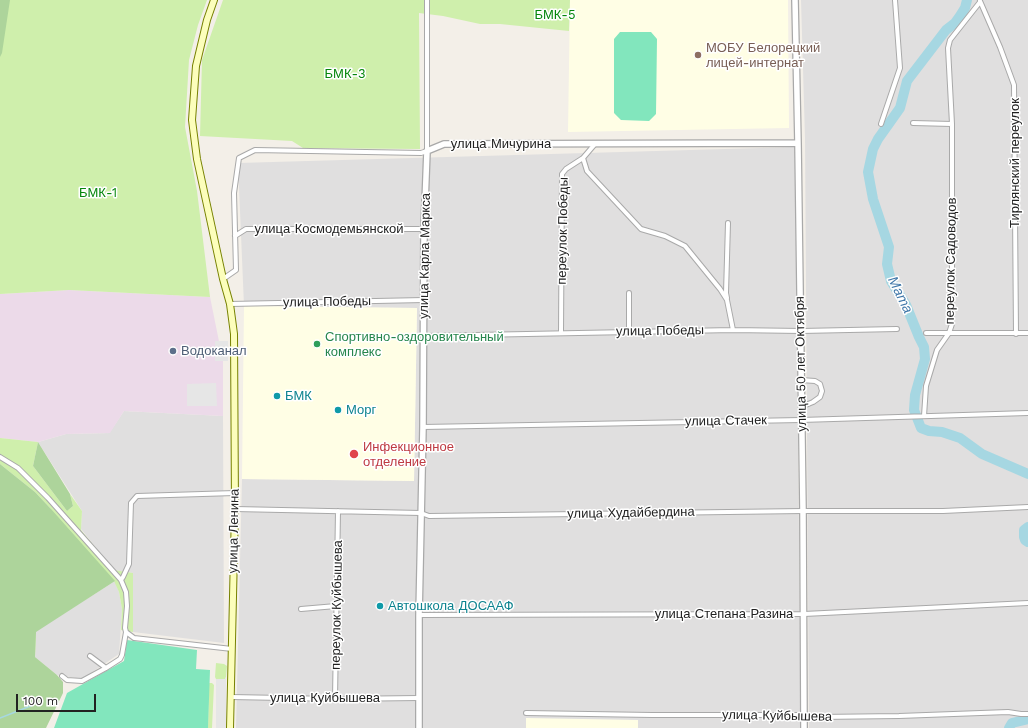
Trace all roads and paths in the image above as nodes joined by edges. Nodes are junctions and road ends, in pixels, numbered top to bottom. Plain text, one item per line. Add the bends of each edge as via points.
1 (214, 0) edge
2 (427, 0) edge
3 (795, 0) edge
4 (895, 0) edge
5 (980, 1) edge
6 (913, 123) dead end
7 (881, 124) dead end
8 (952, 124) junction
9 (798, 142) junction
10 (595, 144) junction
11 (427, 151) junction
12 (583, 158) junction
13 (728, 223) dead end
14 (424, 229) junction
15 (235, 236) junction
16 (223, 278) junction
17 (630, 293) dead end
18 (424, 300) junction
19 (727, 300) junction
20 (230, 304) junction
21 (897, 329) dead end
22 (733, 330) junction
23 (801, 331) junction
24 (629, 332) junction
25 (561, 333) junction
26 (926, 333) dead end
27 (949, 333) junction
28 (1028, 333) edge
29 (1016, 334) junction
30 (424, 336) junction
31 (801, 380) junction
32 (801, 407) junction
33 (1028, 413) edge
34 (924, 416) junction
35 (801, 420) junction
36 (423, 427) junction
37 (0, 458) edge
38 (235, 494) junction
39 (1028, 507) edge
40 (235, 508) junction
41 (338, 511) junction
42 (803, 511) junction
43 (421, 513) junction
44 (120, 580) junction
45 (1028, 603) edge
46 (336, 606) junction
47 (301, 610) dead end
48 (419, 614) junction
49 (804, 614) junction
50 (126, 632) junction
51 (232, 649) junction
52 (90, 656) dead end
53 (106, 668) junction
54 (62, 676) dead end
55 (231, 697) junction
56 (419, 698) junction
57 (335, 699) junction
58 (526, 713) dead end
59 (1028, 714) edge
60 (804, 715) junction
61 (230, 728) edge
62 (419, 728) edge
63 (804, 728) edge

1 - 16 main road, улица Ленина via 196,66 192,120 197,159
2 - 11 street, улица Карла Маркса
3 - 9 street, улица 50 лет Октября
4 - 7 street via 900,68
5 - 8 street, переулок Садоводов via 950,40 948,48
5 - 29 street, Тирлянский переулок via 1014,85
6 - 8 street
8 - 27 street, переулок Садоводов via 952,324
9 - 10 street, улица Мичурина
9 - 23 street, улица 50 лет Октября
10 - 11 street, улица Мичурина via 444,144
10 - 12 street, переулок Победы
11 - 14 street, улица Карла Маркса
11 - 15 street, улица Мичурина via 421,153 255,150 239,158 234,193
12 - 19 street via 587,171 641,230 665,236 685,246
12 - 25 street, переулок Победы via 566,168 562,174
13 - 19 street
14 - 15 street, улица Космодемьянской via 246,229
14 - 18 street, улица Карла Маркса
15 - 16 street, улица Мичурина via 236,270
16 - 20 main road, улица Ленина
17 - 24 street
18 - 20 street, улица Победы
18 - 30 street, улица Карла Маркса
19 - 22 street
20 - 38 main road, улица Ленина via 234,334
21 - 23 street, улица Победы
22 - 23 street, улица Победы
22 - 24 street, улица Победы
23 - 31 street, улица 50 лет Октября
24 - 25 street, улица Победы
25 - 30 street, улица Победы
26 - 27 street
27 - 29 street
27 - 34 street, переулок Садоводов via 937,350 926,386
28 - 29 street
30 - 36 street, улица Карла Маркса
31 - 32 street, улица 50 лет Октября
31 - 32 street via 815,381 820,384 822,391 814,402
32 - 35 street, улица 50 лет Октября
33 - 34 street, улица Стачек
34 - 35 street, улица Стачек
35 - 36 street, улица Стачек
35 - 42 street, улица 50 лет Октября
36 - 43 street, улица Карла Маркса
37 - 44 street via 18,468 48,498
38 - 40 main road, улица Ленина
38 - 44 street via 137,496 131,502 129,564 124,577
39 - 42 street, улица Худайбердина via 943,511
40 - 41 street, улица Худайбердина
40 - 51 main road, улица Ленина
41 - 43 street, улица Худайбердина
41 - 46 street, переулок Куйбышева
42 - 43 street, улица Худайбердина via 430,516
42 - 49 street, улица 50 лет Октября
43 - 48 street, улица Карла Маркса
44 - 50 street via 126,592
45 - 49 street, улица Степана Разина
46 - 47 street
46 - 57 street, переулок Куйбышева
48 - 49 street, улица Степана Разина
48 - 56 street, улица Карла Маркса
49 - 60 street, улица 50 лет Октября
50 - 51 street via 134,638
50 - 53 street via 122,655
51 - 55 main road, улица Ленина
52 - 53 street
53 - 54 street via 82,681 67,680
55 - 57 street, улица Куйбышева
55 - 61 main road, улица Ленина
56 - 57 street, улица Куйбышева
56 - 62 street, улица Карла Маркса
58 - 60 street, улица Куйбышева
59 - 60 street, улица Куйбышева via 1008,712 826,717
60 - 63 street, улица 50 лет Октября

